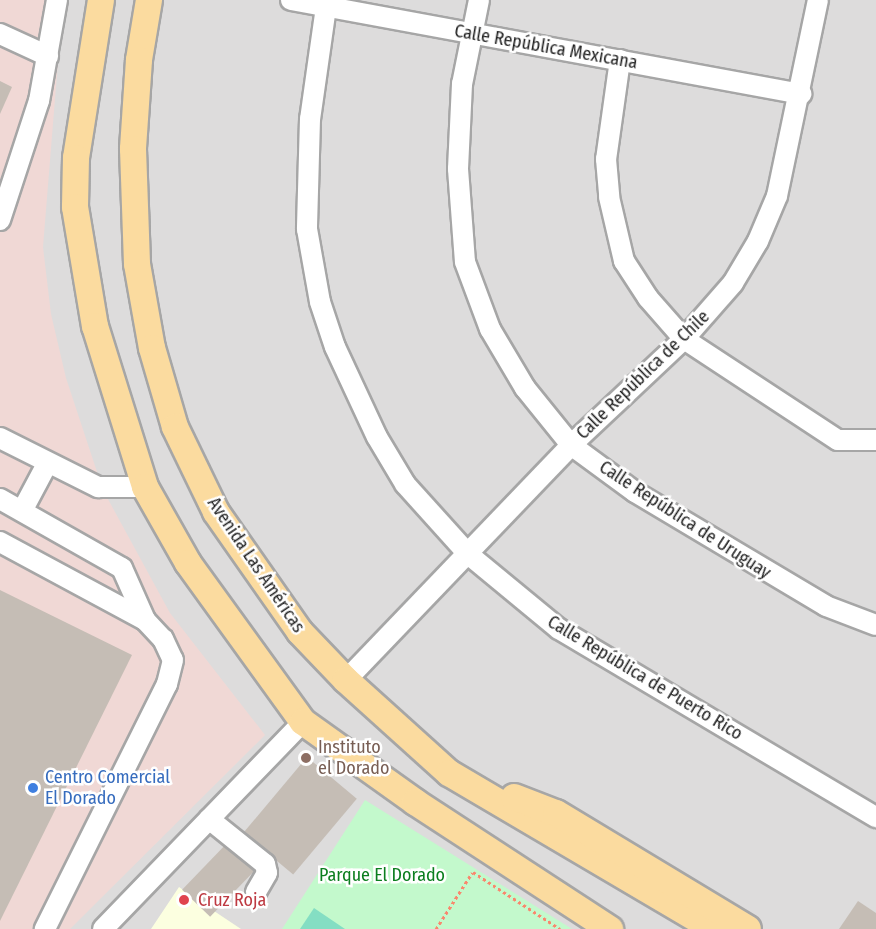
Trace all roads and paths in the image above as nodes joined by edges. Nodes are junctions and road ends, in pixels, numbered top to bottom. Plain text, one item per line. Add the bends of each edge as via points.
1 (57, 0) edge
2 (101, 0) edge
3 (149, 0) edge
4 (291, 0) edge
5 (478, 0) edge
6 (818, 0) edge
7 (326, 7) junction
8 (472, 33) junction
9 (0, 34) edge
10 (48, 56) junction
11 (620, 60) junction
12 (801, 94) junction
13 (0, 220) edge
14 (684, 339) junction
15 (0, 438) edge
16 (876, 440) edge
17 (571, 445) junction
18 (47, 464) junction
19 (145, 487) junction
20 (0, 499) edge
21 (22, 511) junction
22 (0, 542) edge
23 (468, 554) junction
24 (145, 620) junction
25 (876, 625) edge
26 (346, 680) junction
27 (303, 722) junction
28 (449, 773) junction
29 (876, 817) edge
30 (209, 819) junction
31 (487, 849) junction
32 (473, 872) junction
33 (256, 892) dead end
34 (45, 929) edge
35 (103, 929) edge
36 (436, 929) edge
37 (560, 929) edge
38 (610, 929) edge
39 (714, 929) edge
40 (748, 929) edge

1 - 10 street
2 - 19 main road via 76,158 75,207 95,326
3 - 26 main road, Avenida Las Américas via 139,60 133,149 137,264 152,348 175,427 216,512 300,632
4 - 7 street, Calle República Mexicana
5 - 8 street, Calle República de Uruguay
6 - 12 street, Calle República de Chile
7 - 8 street, Calle República Mexicana
7 - 23 street, Calle República de Puerto Rico via 310,119 308,218 320,302 335,347 377,437 405,484
8 - 11 street, Calle República Mexicana
8 - 17 street, Calle República de Uruguay via 462,84 458,169 465,262 496,339 525,388
9 - 10 street
10 - 13 street via 39,100
11 - 12 street, Calle República Mexicana
11 - 14 street via 606,159 613,226 624,261 648,298
12 - 14 street, Calle República de Chile via 777,196 759,241 733,283
14 - 16 street via 838,440
14 - 17 street, Calle República de Chile
15 - 18 street
17 - 23 street, Calle República de Chile
17 - 25 street, Calle República de Uruguay via 635,492 769,574 826,606
18 - 19 street via 98,487
18 - 21 street
19 - 27 main road via 188,563
20 - 21 street
21 - 24 street via 122,568
22 - 24 street
23 - 26 street, Calle República de Chile
23 - 29 street, Calle República de Puerto Rico via 559,629
24 - 34 street via 163,639 172,660 167,684
26 - 28 main road, Avenida Las Américas
27 - 30 street
27 - 31 main road
28 - 39 main road, Avenida Las Américas
28 - 40 main road via 556,813
30 - 33 street via 265,864 267,873
30 - 35 street
31 - 32 path
31 - 38 main road
32 - 36 path
32 - 37 path

